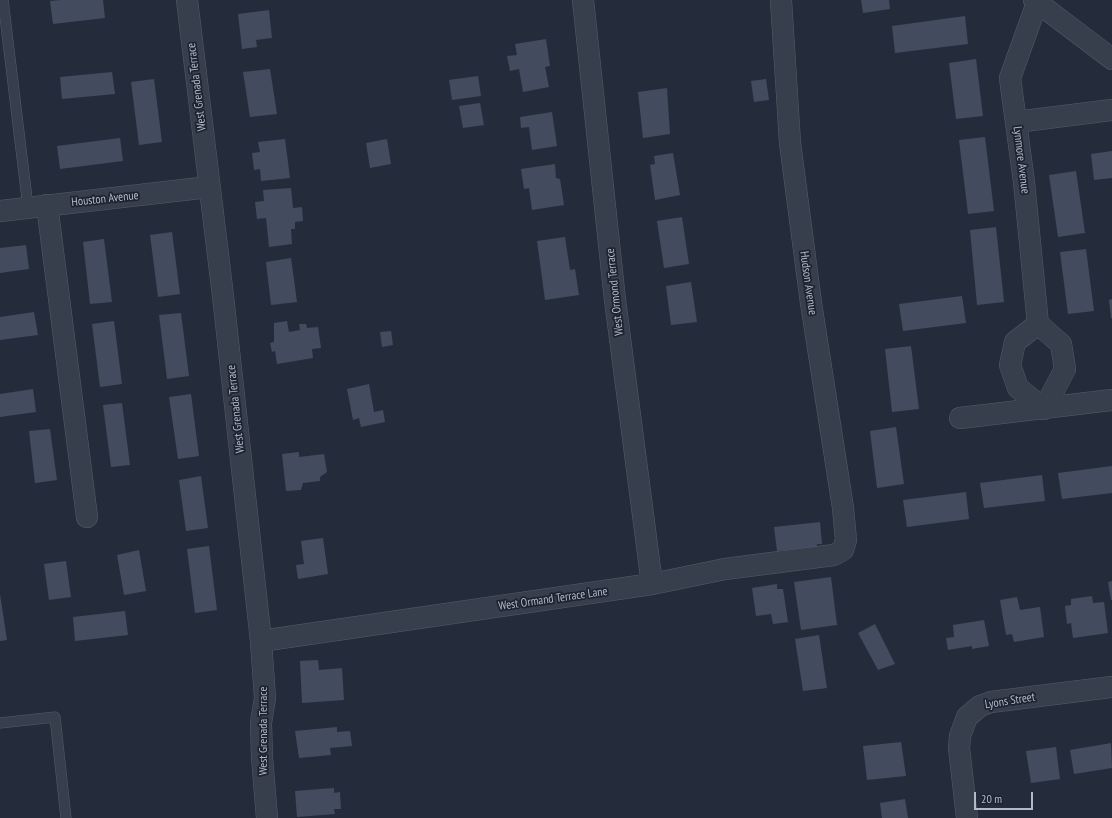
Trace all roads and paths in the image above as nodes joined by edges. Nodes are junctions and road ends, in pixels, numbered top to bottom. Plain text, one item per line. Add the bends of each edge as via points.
1 (3, 0) edge
2 (187, 0) edge
3 (583, 0) edge
4 (1036, 0) edge
5 (782, 6) edge
6 (1112, 59) edge
7 (1112, 110) edge
8 (1016, 122) junction
9 (209, 187) junction
10 (38, 206) junction
11 (0, 211) edge
12 (1038, 324) junction
13 (1112, 400) edge
14 (1044, 409) junction
15 (960, 418) dead end
16 (87, 517) dead end
17 (843, 550) joint
18 (652, 584) junction
19 (261, 640) junction
20 (1112, 687) edge
21 (0, 723) edge
22 (66, 818) edge
23 (267, 818) edge
24 (966, 818) edge

1 - 10 lane
2 - 9 street, West Grenada Terrace
3 - 18 street, West Ormond Terrace via 615,300
4 - 6 street
4 - 8 street, Lynmore Avenue via 1010,78
5 - 17 street, Hudson Avenue via 790,143 811,303 843,508 846,540
7 - 8 street
8 - 12 street, Lynmore Avenue
9 - 10 street, Houston Avenue
9 - 19 street, West Grenada Terrace
10 - 11 street, Houston Avenue
10 - 16 street
12 - 14 street via 1061,344 1065,369
12 - 14 street via 1015,342 1010,365 1018,388
13 - 14 street
14 - 15 street
17 - 18 street, West Ormand Terrace Lane via 834,555 725,570
18 - 19 street, West Ormand Terrace Lane
19 - 23 street, West Grenada Terrace via 265,698 261,723 262,757
20 - 24 street, Lyons Street via 991,702 980,706 967,717 960,736 959,748
21 - 22 lane via 55,717

